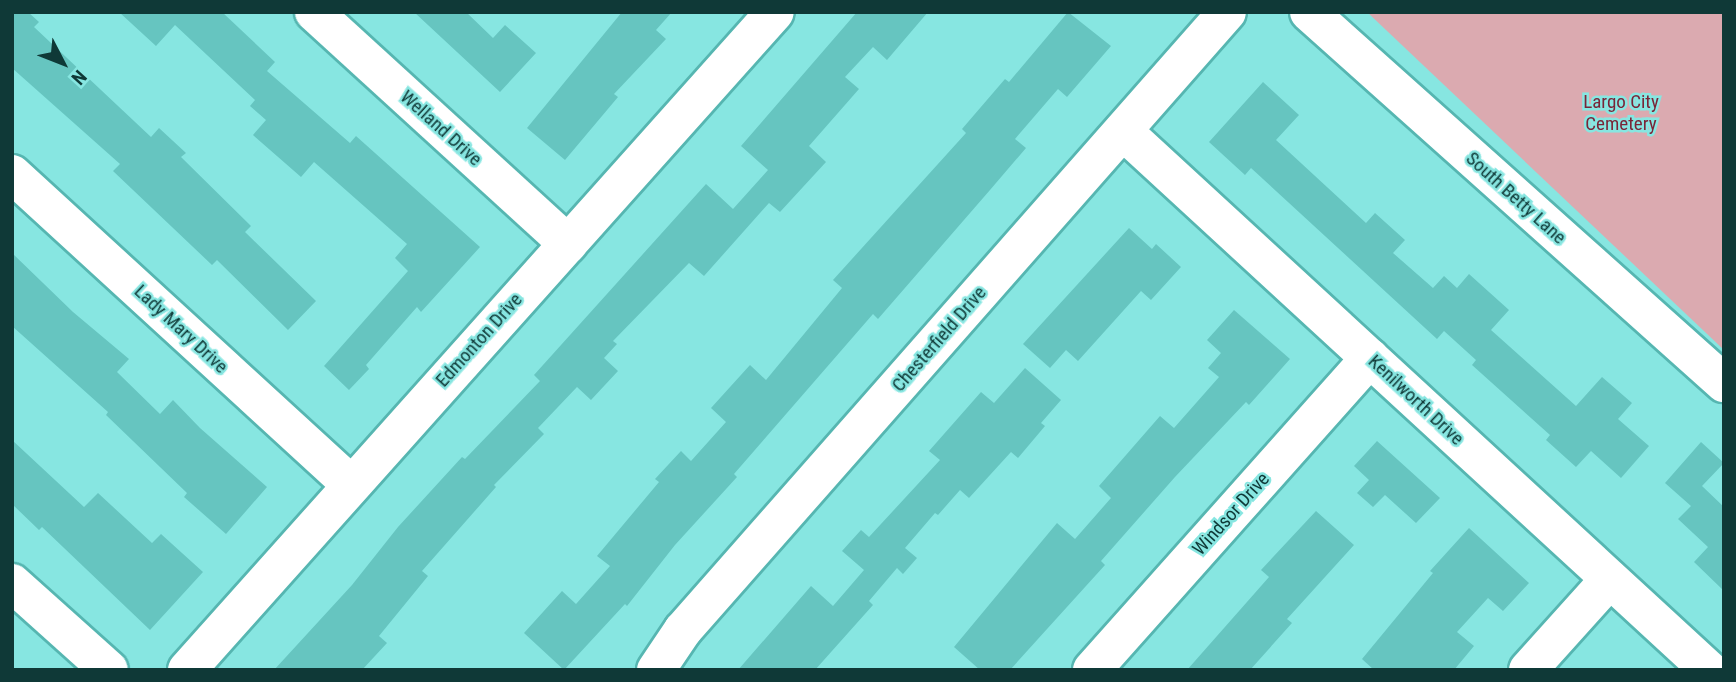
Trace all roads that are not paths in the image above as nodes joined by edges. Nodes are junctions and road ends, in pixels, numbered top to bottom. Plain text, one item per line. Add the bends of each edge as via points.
1 (314, 12) edge
2 (775, 12) edge
3 (1227, 12) edge
4 (1309, 12) edge
5 (1123, 131) junction
6 (12, 174) edge
7 (568, 244) junction
8 (1370, 358) junction
9 (1724, 383) edge
10 (350, 484) junction
11 (1610, 579) junction
12 (12, 583) edge
13 (109, 670) edge
14 (187, 670) edge
15 (656, 670) edge
16 (1092, 670) edge
17 (1528, 670) edge
18 (1709, 670) edge

1 - 7 street, Welland Drive
2 - 7 street, Edmonton Drive
3 - 5 street, Chesterfield Drive
4 - 9 street, South Betty Lane
5 - 8 street, Kenilworth Drive
5 - 15 street, Chesterfield Drive via 683,630
6 - 10 street, Lady Mary Drive
7 - 10 street, Edmonton Drive
8 - 11 street, Kenilworth Drive
8 - 16 street, Windsor Drive
10 - 14 street, Edmonton Drive
11 - 17 street
11 - 18 street, Kenilworth Drive
12 - 13 street

